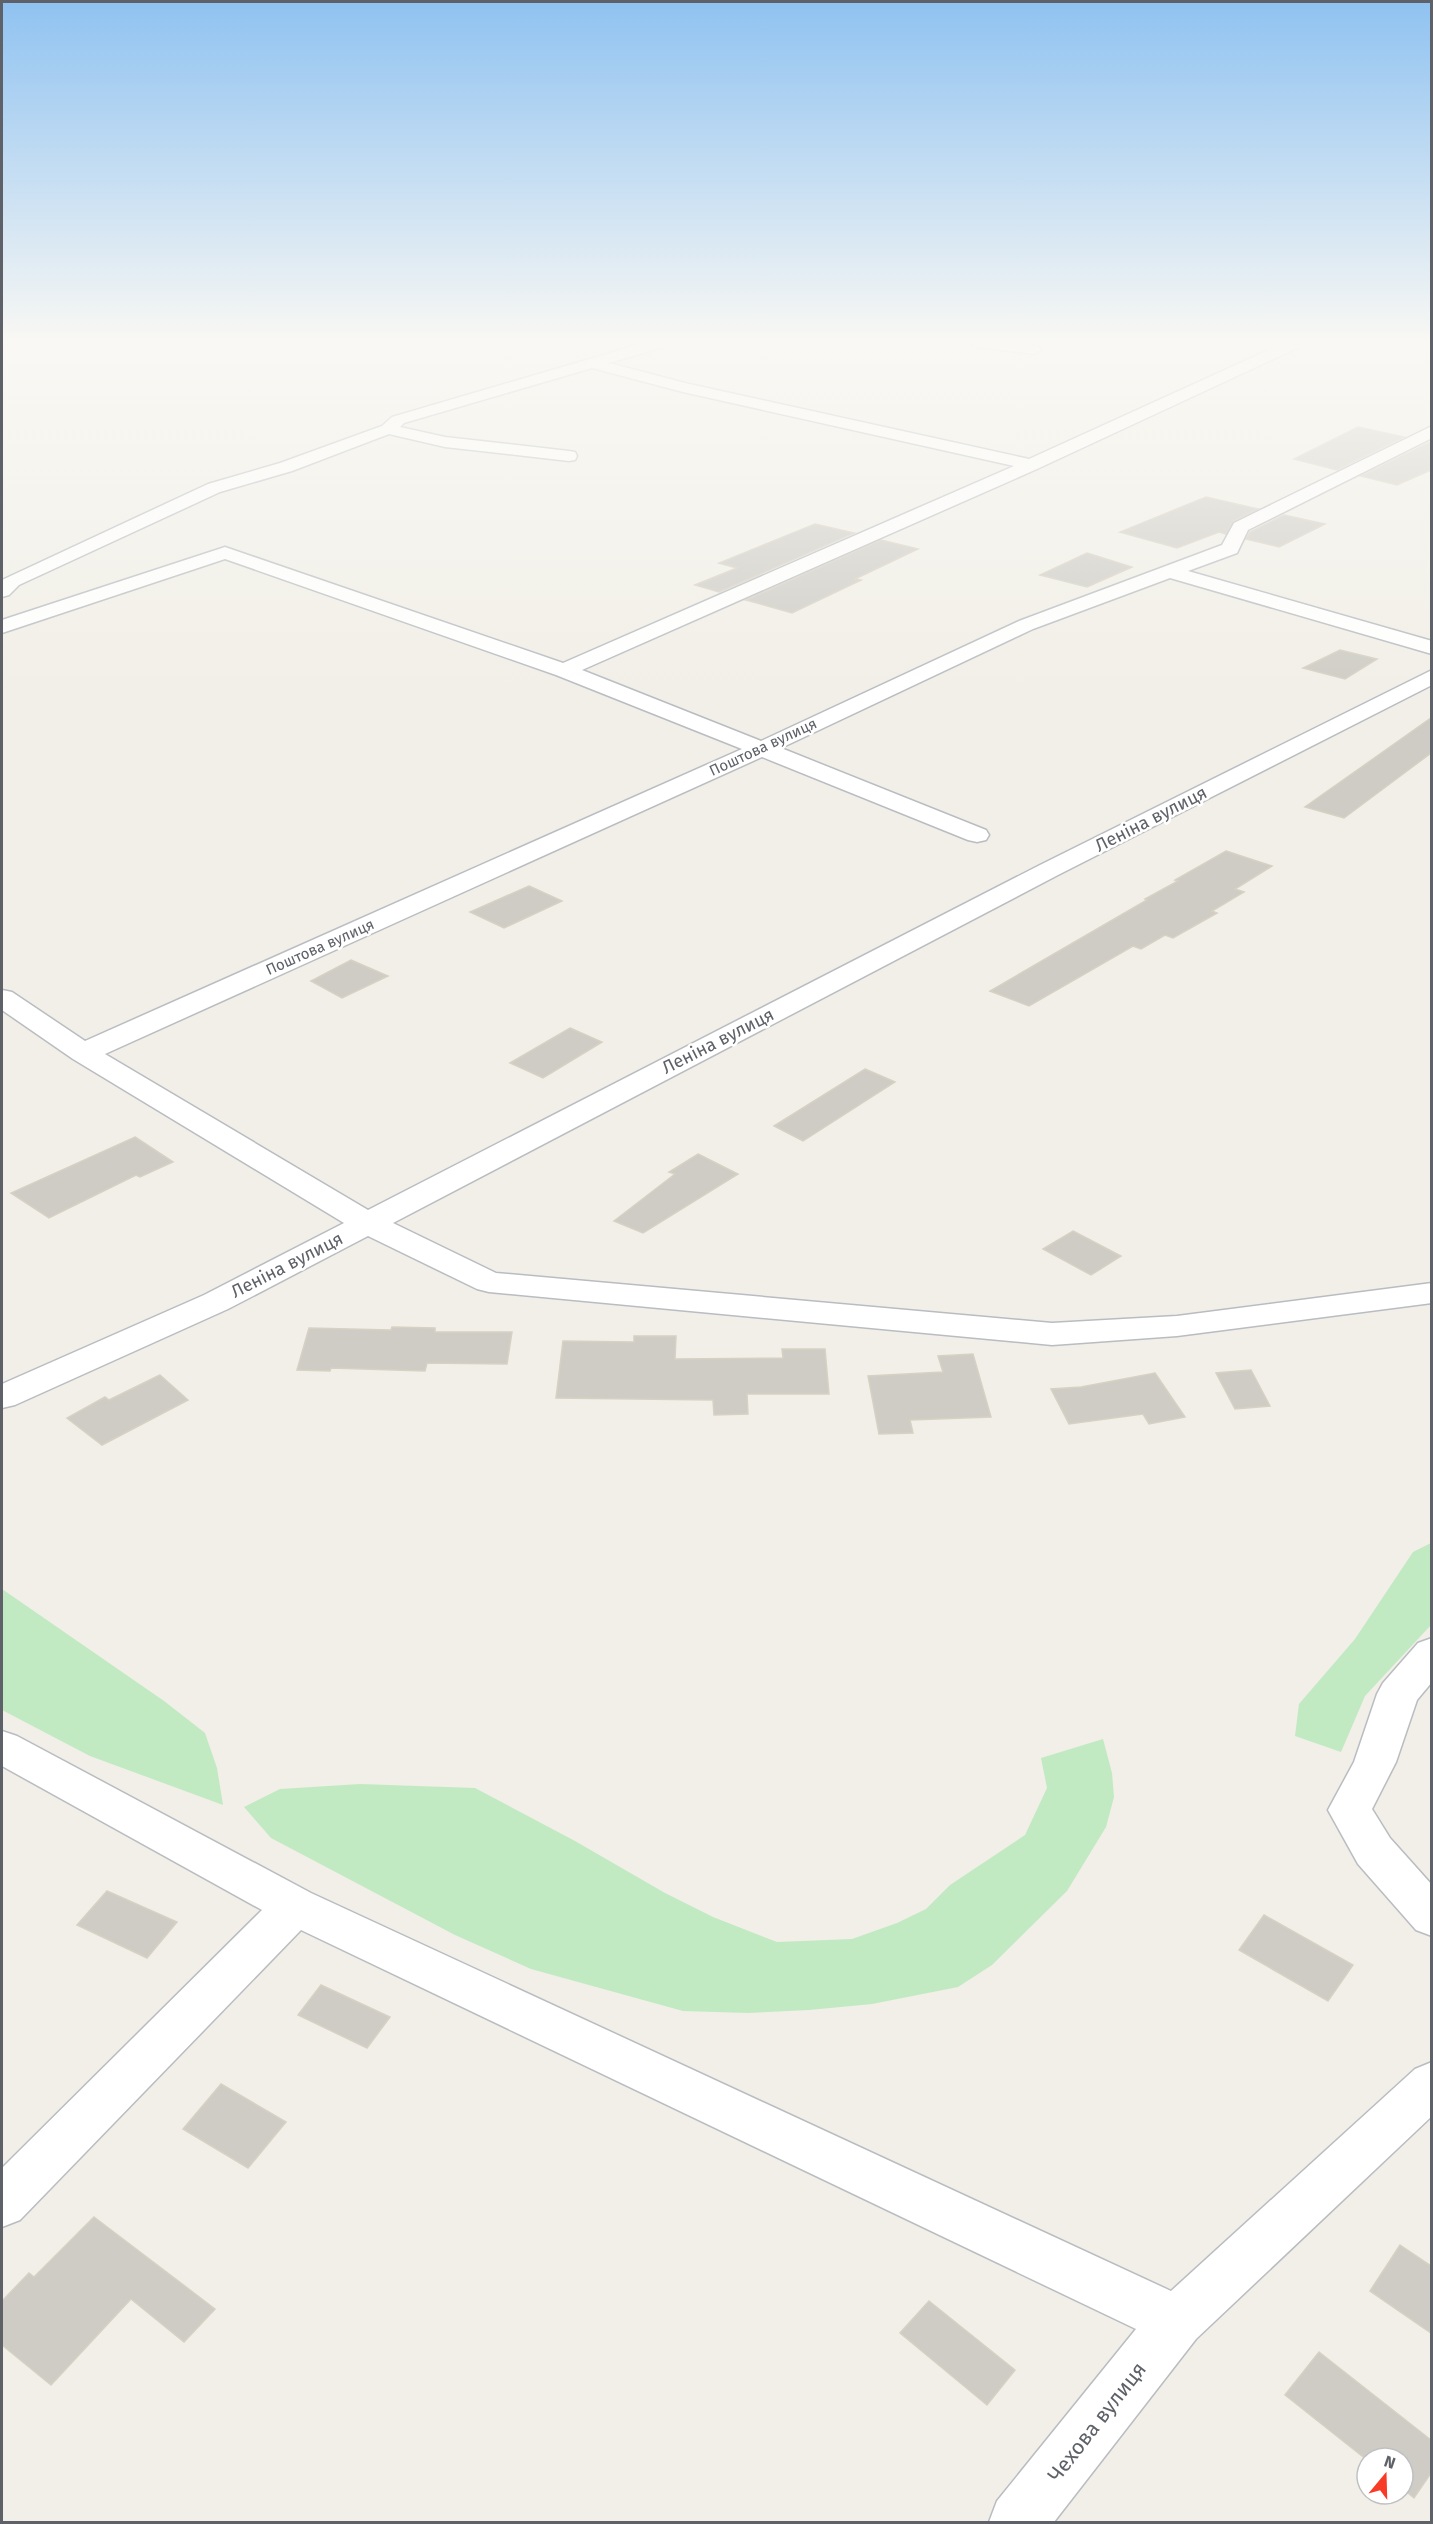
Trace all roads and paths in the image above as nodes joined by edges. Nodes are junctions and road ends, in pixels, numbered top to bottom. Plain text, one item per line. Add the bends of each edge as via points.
1 (303, 461) edge
2 (1012, 461) edge
3 (1040, 461) edge
4 (1373, 461) edge
5 (1031, 465) junction
6 (1170, 572) junction
7 (2, 591) edge
8 (2, 627) edge
9 (1431, 648) edge
10 (564, 670) junction
11 (1431, 676) edge
12 (1419, 693) edge
13 (761, 749) junction
14 (977, 835) dead end
15 (2, 998) edge
16 (83, 1053) junction
17 (367, 1223) junction
18 (1431, 1293) edge
19 (2, 1397) edge
20 (1431, 1653) edge
21 (2, 1747) edge
22 (295, 1906) junction
23 (1431, 1917) edge
24 (1431, 2084) edge
25 (2, 2203) edge
26 (1177, 2321) junction
27 (1018, 2523) edge

1 - 7 street via 214,489 12,581
2 - 5 street
3 - 5 street
4 - 6 street, Поштова вулиця via 1240,527 1230,549
5 - 10 street
6 - 9 street
6 - 13 street, Поштова вулиця via 1026,625
8 - 10 street via 225,553
10 - 13 street
11 - 12 street, Леніна вулиця
12 - 17 street, Леніна вулиця via 1060,865
13 - 14 street
13 - 16 street, Поштова вулиця
15 - 16 street
16 - 17 street
17 - 18 street via 489,1282 1052,1334 1177,1326
17 - 19 street, Леніна вулиця via 216,1302
20 - 23 street via 1398,1694 1375,1761 1350,1810 1374,1851
21 - 22 street
22 - 25 street
22 - 26 street
24 - 26 street, Чехова вулиця
26 - 27 street, Чехова вулиця

